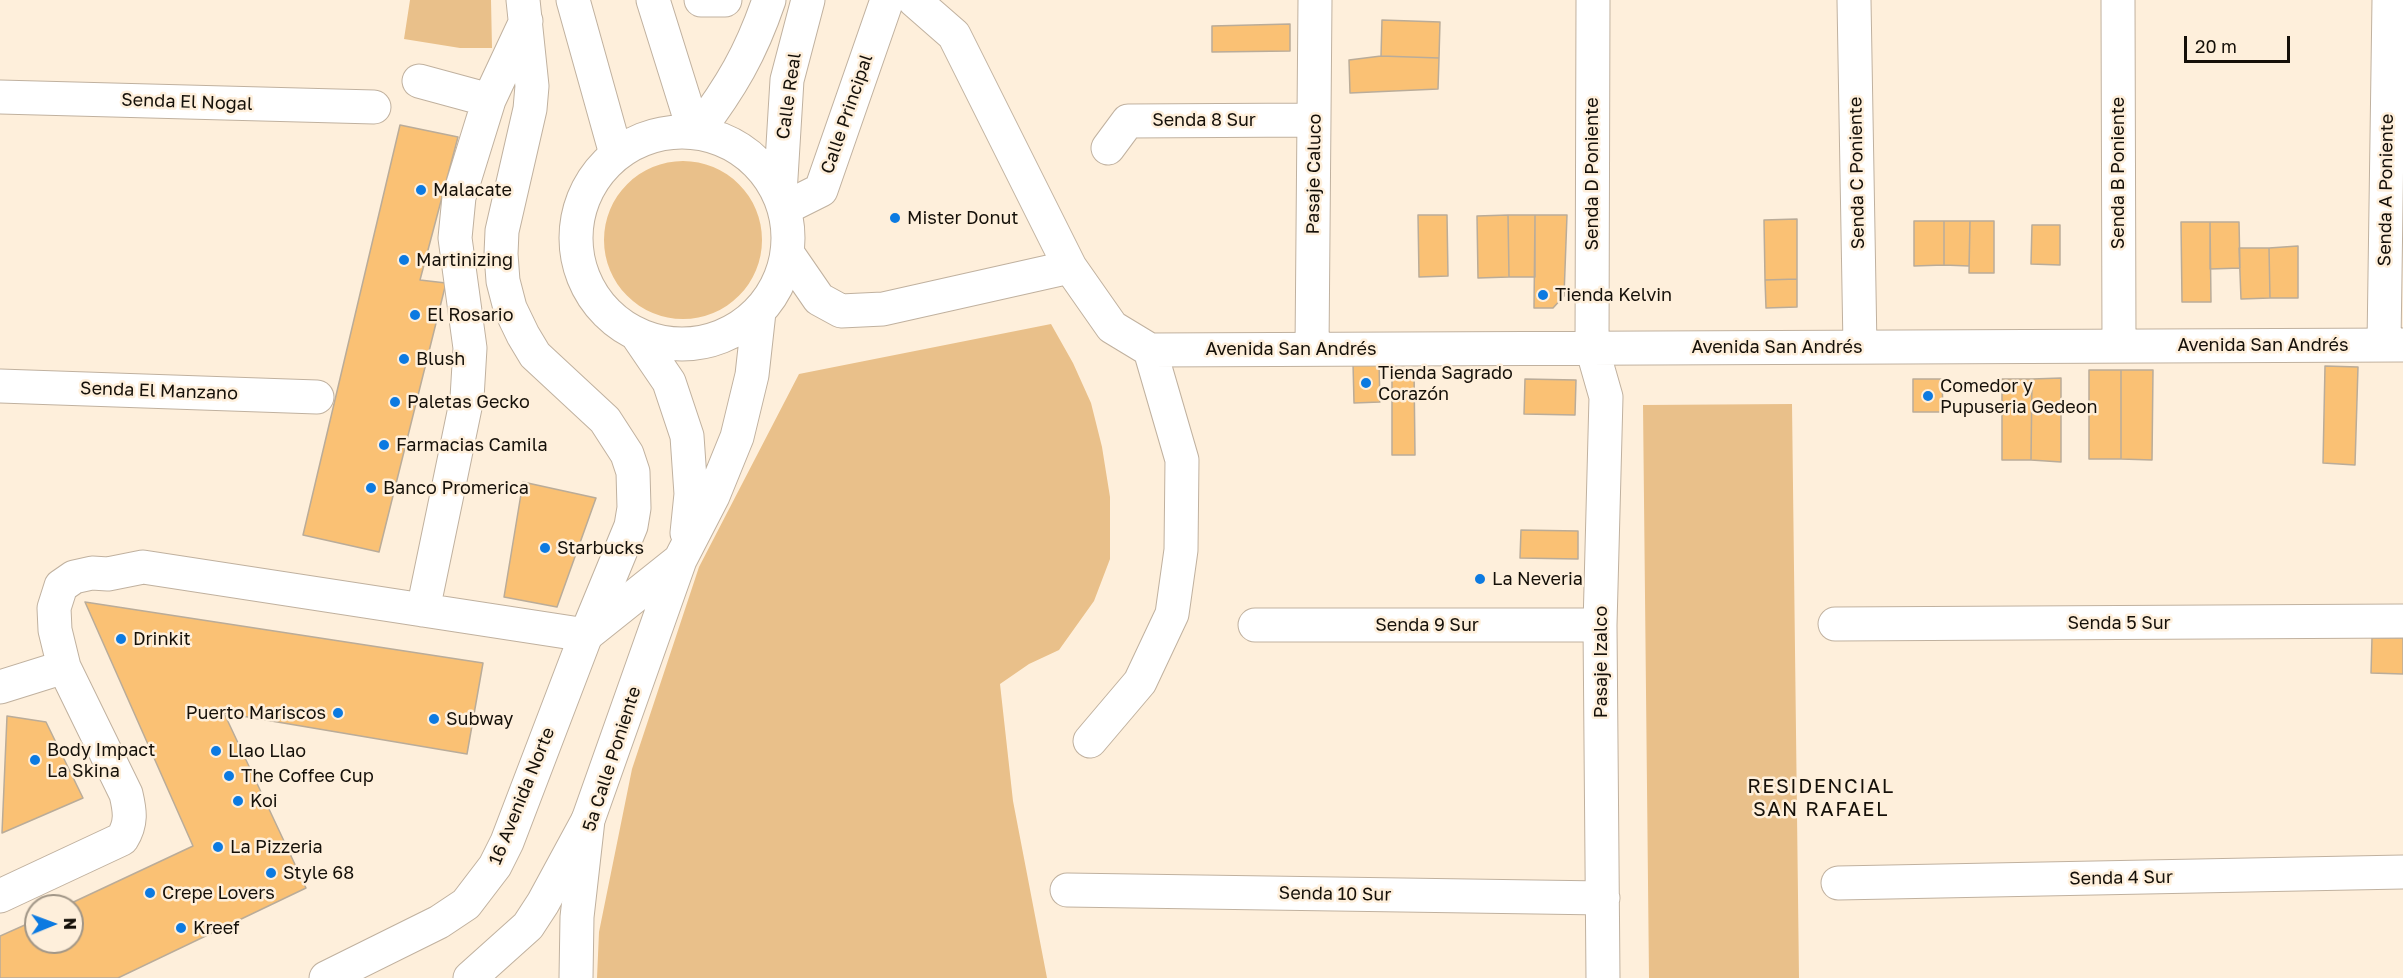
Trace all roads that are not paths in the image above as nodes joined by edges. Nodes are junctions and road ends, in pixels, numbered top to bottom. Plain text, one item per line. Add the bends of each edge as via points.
1 (573, 0) edge
2 (653, 0) edge
3 (701, 0) edge
4 (725, 0) edge
5 (769, 0) edge
6 (808, 0) edge
7 (887, 0) edge
8 (914, 0) edge
9 (1315, 0) edge
10 (1593, 0) edge
11 (1854, 0) edge
12 (2118, 0) edge
13 (2389, 0) edge
14 (525, 10) edge
15 (419, 81) dead end
16 (0, 97) edge
17 (489, 100) junction
18 (374, 107) dead end
19 (1314, 120) junction
20 (696, 131) junction
21 (1108, 148) dead end
22 (616, 154) junction
23 (782, 201) junction
24 (788, 254) junction
25 (1070, 267) junction
26 (759, 312) junction
27 (637, 335) junction
28 (2393, 345) edge
29 (2119, 346) junction
30 (1860, 347) junction
31 (1592, 348) junction
32 (1312, 349) junction
33 (1150, 350) junction
34 (0, 386) edge
35 (317, 397) dead end
36 (683, 554) junction
37 (423, 610) junction
38 (2403, 621) edge
39 (1835, 624) dead end
40 (1255, 625) dead end
41 (1600, 625) junction
42 (586, 635) junction
43 (64, 667) junction
44 (0, 687) edge
45 (1090, 741) dead end
46 (588, 820) junction
47 (2403, 873) edge
48 (1838, 883) dead end
49 (1066, 890) dead end
50 (0, 896) edge
51 (1603, 898) junction
52 (326, 978) edge
53 (470, 978) edge
54 (576, 978) edge
55 (1603, 978) edge

1 - 22 street
2 - 20 street
3 - 4 street
5 - 20 street via 750,51 728,92
6 - 23 street, Calle Real via 787,81
7 - 23 street, Calle Principal via 821,190
8 - 25 street via 954,35
9 - 19 street, Pasaje Caluco
10 - 31 street, Senda D Poniente
11 - 30 street, Senda C Poniente
12 - 29 street, Senda B Poniente
13 - 28 street, Senda A Poniente
14 - 17 street
14 - 42 street, 16 Avenida Norte via 532,86 502,231 503,281 510,308 535,355 605,420 627,454 633,472 630,526
15 - 17 street
16 - 18 street, Senda El Nogal
17 - 37 street via 456,216 456,260 470,366 467,398
19 - 21 street, Senda 8 Sur via 1128,121
19 - 32 street, Pasaje Caluco
20 - 22 street via 650,136
20 - 23 street via 745,151 765,170
22 - 27 street via 586,193 577,225 578,259 599,304
23 - 24 street via 788,223
24 - 25 street via 819,299 841,311 883,309
24 - 26 street via 778,285
25 - 33 street via 1112,327
26 - 27 street via 734,332 703,343 670,344
26 - 36 street, 5a Calle Poniente via 752,375 736,437 713,496
27 - 36 street, 5a Calle Poniente via 669,382 687,436 691,494
28 - 29 street, Avenida San Andrés
29 - 30 street, Avenida San Andrés
30 - 31 street, Avenida San Andrés
31 - 32 street, Avenida San Andrés
31 - 41 street, Pasaje Izalco via 1606,397
32 - 33 street, Avenida San Andrés
33 - 45 street via 1182,460 1180,550 1172,614 1140,682
34 - 35 street, Senda El Manzano
36 - 42 street
36 - 46 street, 5a Calle Poniente
37 - 42 street
37 - 43 street via 143,567 83,574 65,581 56,600 56,630
38 - 39 street, Senda 5 Sur
40 - 41 street, Senda 9 Sur
41 - 51 street, Pasaje Izalco
42 - 52 street, 16 Avenida Norte via 507,842 480,887 466,904 439,922
43 - 44 street
43 - 50 street via 126,794 129,827 122,839
46 - 53 street via 528,926
46 - 54 street, 5a Calle Poniente via 577,917
47 - 48 street, Senda 4 Sur
49 - 51 street, Senda 10 Sur
51 - 55 street, Pasaje Izalco

